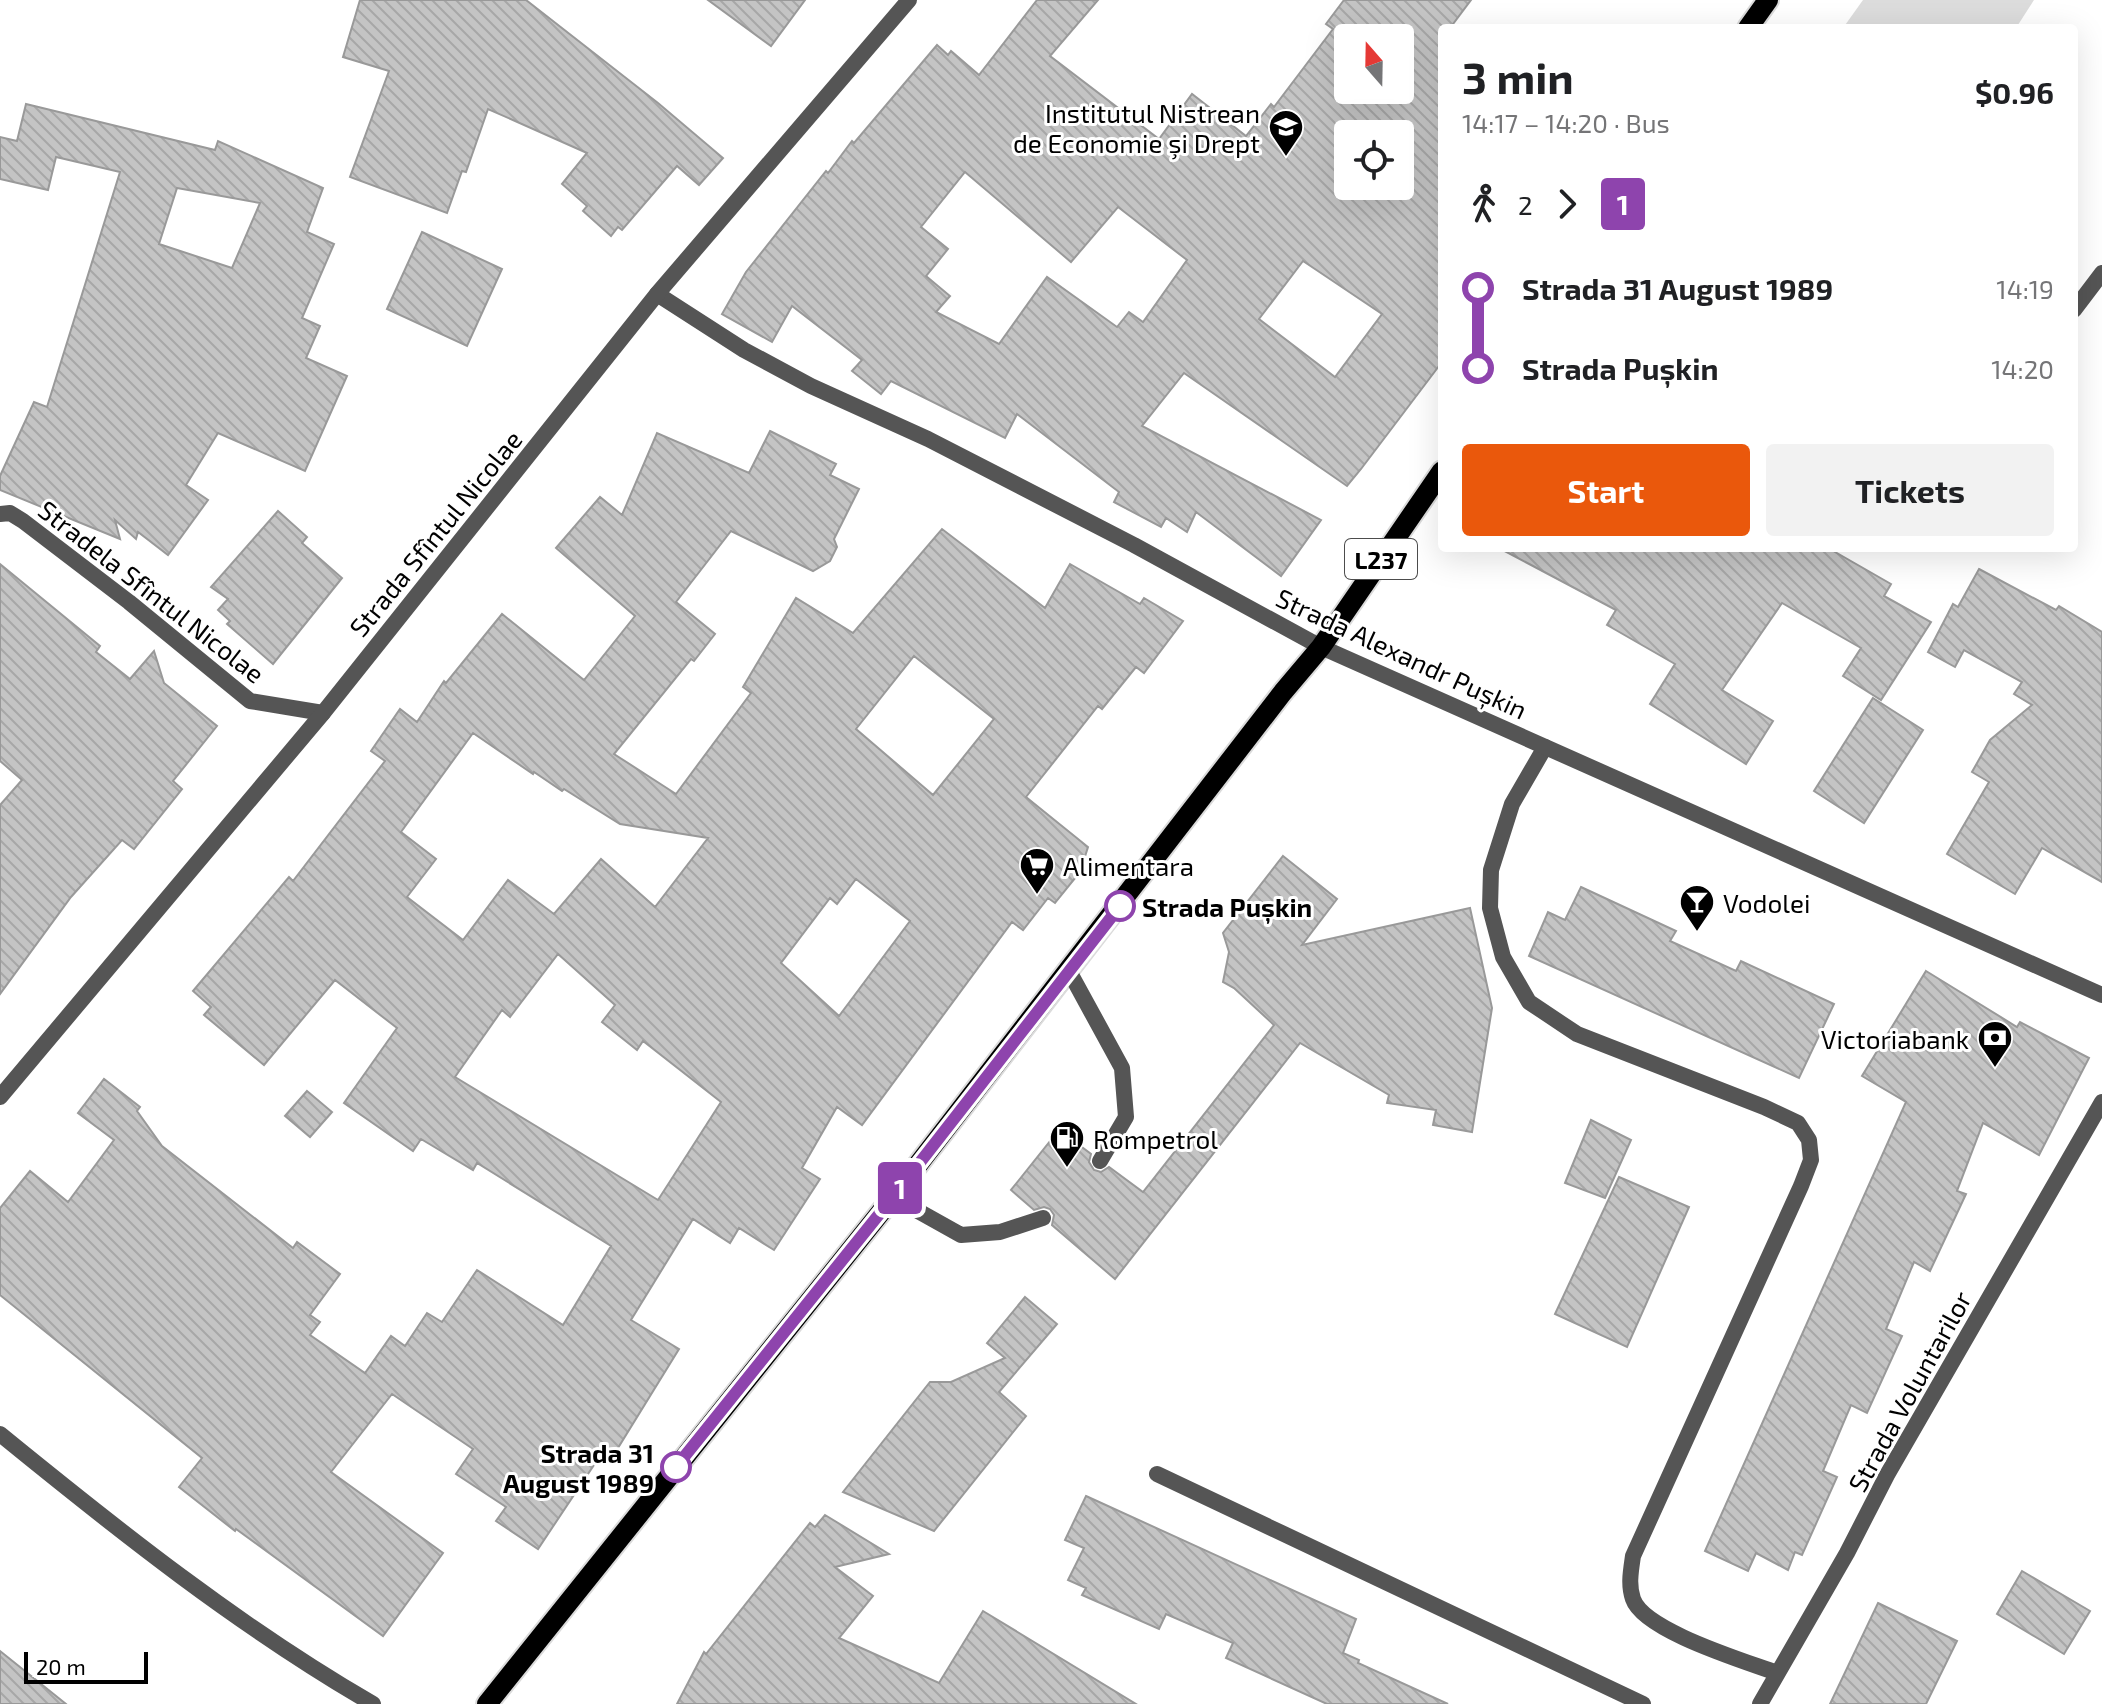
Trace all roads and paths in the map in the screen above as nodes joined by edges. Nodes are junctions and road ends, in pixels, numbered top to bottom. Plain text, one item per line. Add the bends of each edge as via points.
1 (909, 0) edge
2 (1768, 0) edge
3 (1751, 24) edge
4 (2102, 273) edge
5 (657, 294) junction
6 (2078, 305) edge
7 (1438, 477) edge
8 (0, 514) edge
9 (1321, 647) junction
10 (323, 713) junction
11 (1545, 747) junction
12 (1069, 971) junction
13 (2102, 995) edge
14 (0, 1097) edge
15 (2102, 1102) edge
16 (1100, 1161) dead end
17 (893, 1197) junction
18 (1043, 1218) dead end
19 (0, 1434) edge
20 (1157, 1474) dead end
21 (1777, 1673) junction
22 (373, 1704) edge
23 (487, 1704) edge
24 (1643, 1704) edge
25 (1760, 1704) edge

1 - 5 street, Strada Sfîntul Nicolae
2 - 3 main road
4 - 6 street
5 - 9 street, Strada Alexandr Pușkin via 811,386 969,460
5 - 10 street, Strada Sfîntul Nicolae
7 - 9 main road, L237
8 - 10 street, Stradela Sfîntul Nicolae via 10,513 40,534 250,701
9 - 11 street, Strada Alexandr Pușkin
9 - 12 main road, L237
10 - 14 street, Strada Sfîntul Nicolae
11 - 13 street, Strada Alexandr Pușkin
11 - 21 street via 1512,804 1491,870 1490,908 1503,957 1529,1002 1577,1034 1798,1123 1809,1140 1811,1160 1801,1186 1638,1545 1629,1577 1633,1601 1646,1617
12 - 16 street via 1122,1068 1126,1117
12 - 17 main road, L237
15 - 21 street, Strada Voluntarilor
17 - 18 street via 961,1235 1000,1232
17 - 23 main road, L237
19 - 22 street via 223,1606
20 - 24 street
21 - 25 street, Strada Voluntarilor

